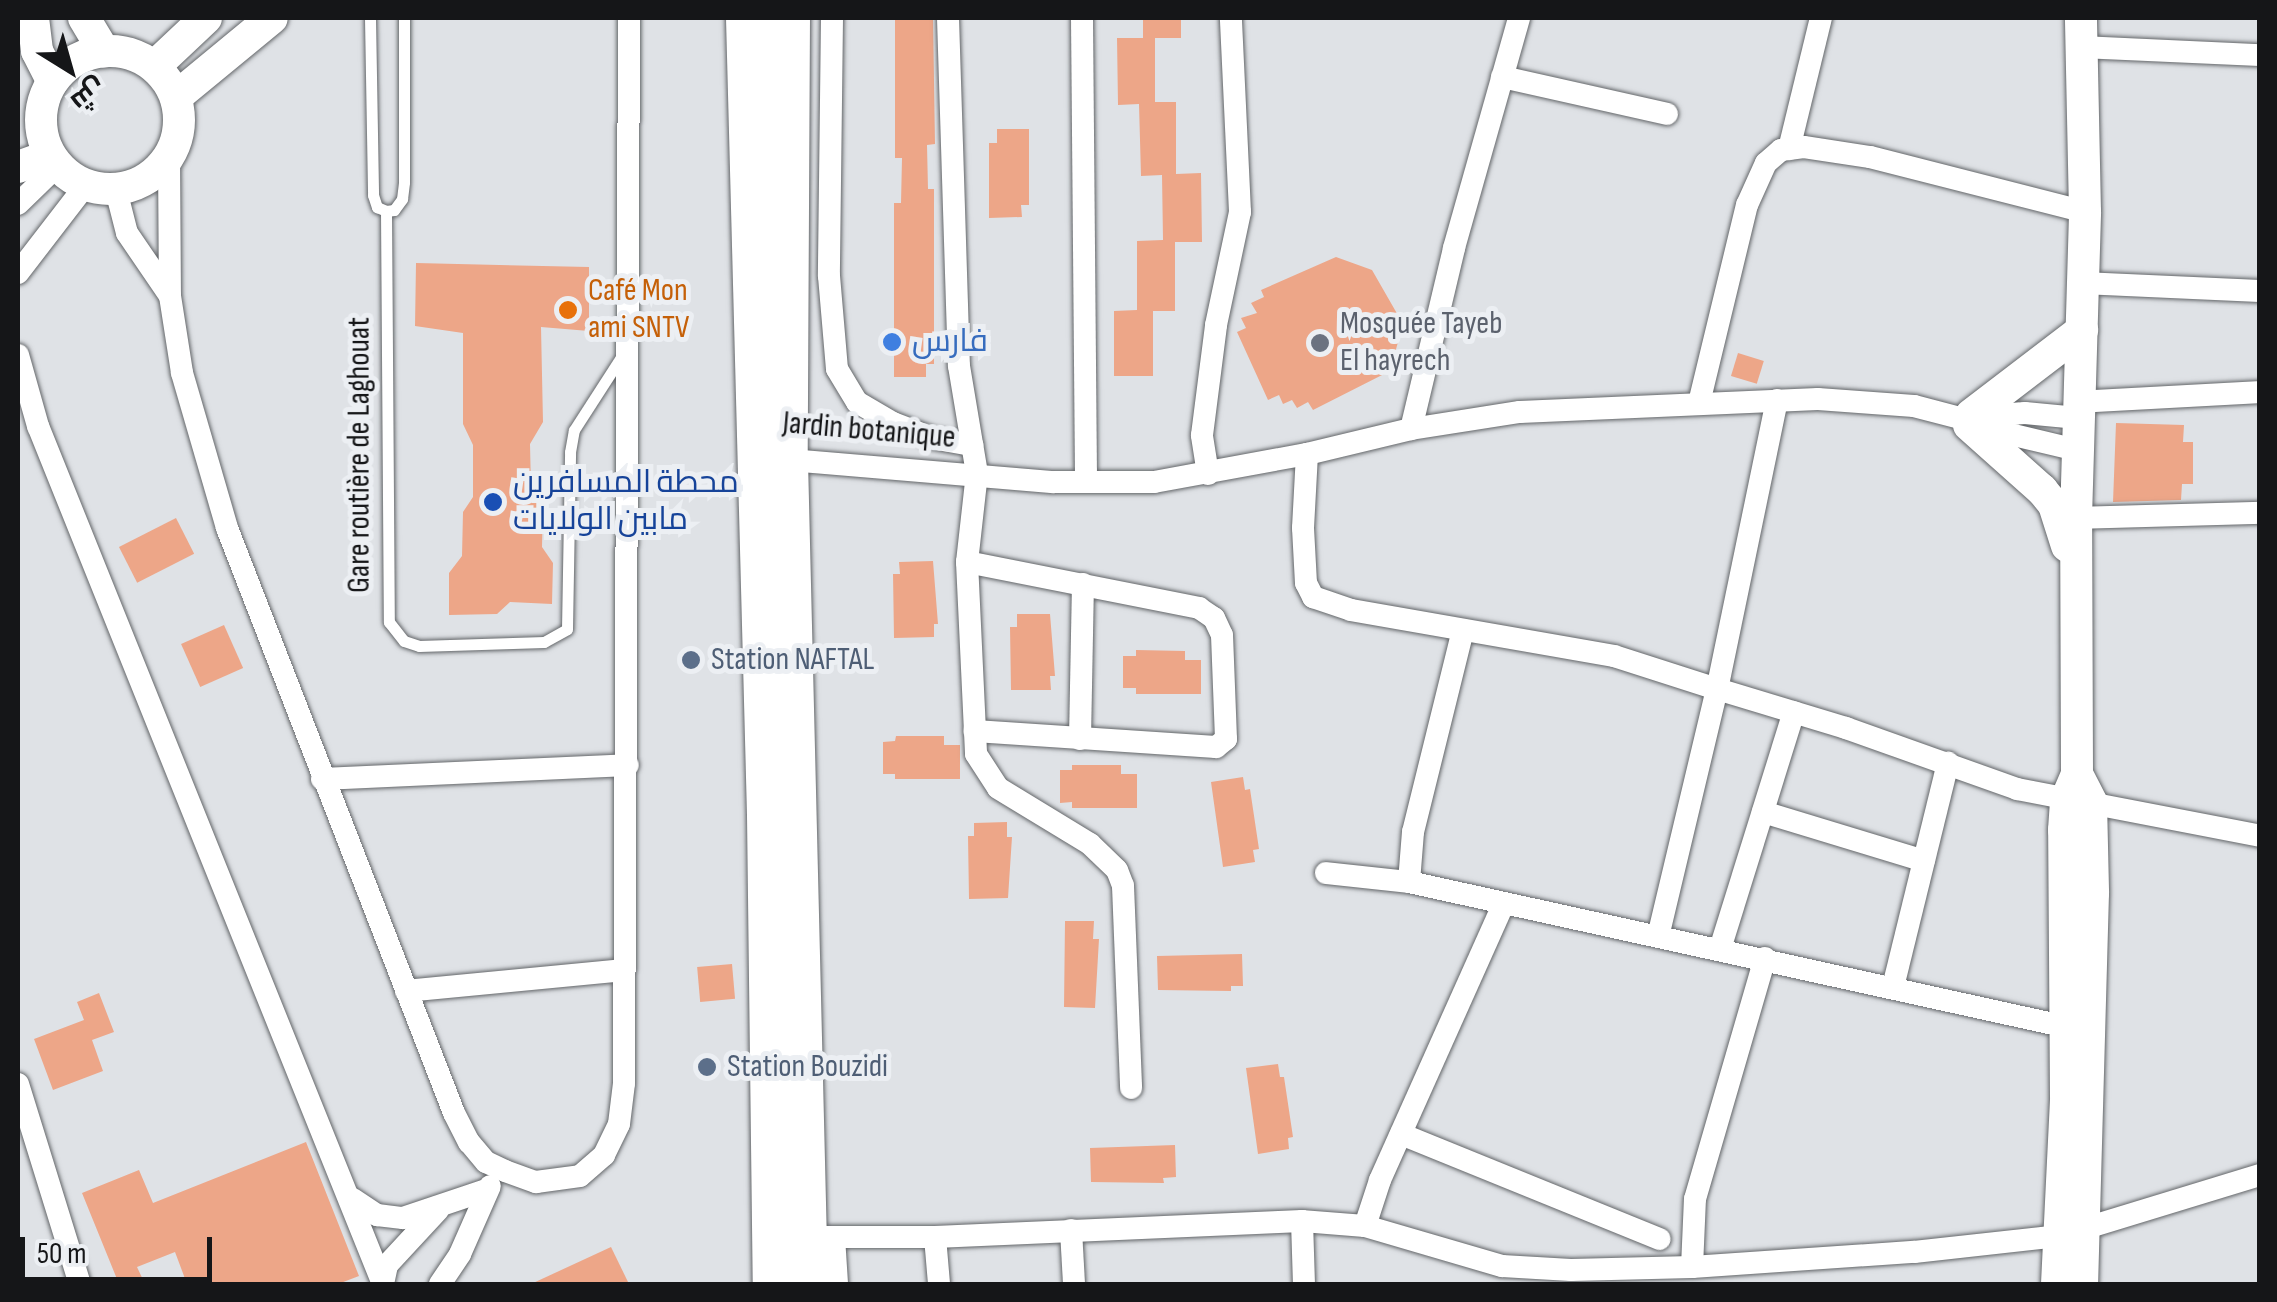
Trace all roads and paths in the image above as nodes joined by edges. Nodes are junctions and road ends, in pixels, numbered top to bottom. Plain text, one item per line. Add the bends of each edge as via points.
1 (33, 18) edge
2 (84, 18) edge
3 (206, 18) edge
4 (272, 18) edge
5 (370, 18) edge
6 (404, 18) edge
7 (629, 18) edge
8 (747, 18) edge
9 (789, 18) edge
10 (832, 18) edge
11 (948, 18) edge
12 (1082, 18) edge
13 (1231, 18) edge
14 (1518, 18) edge
15 (1821, 18) edge
16 (2081, 32) edge
17 (104, 51) junction
18 (2260, 54) edge
19 (155, 66) junction
20 (1502, 77) junction
21 (176, 97) junction
22 (37, 98) edge
23 (1667, 114) dead end
24 (1789, 149) junction
25 (169, 157) junction
26 (53, 161) junction
27 (18, 168) edge
28 (101, 188) junction
29 (18, 204) edge
30 (386, 211) junction
31 (2085, 212) junction
32 (18, 273) edge
33 (2082, 283) junction
34 (2260, 291) edge
35 (170, 296) junction
36 (2082, 330) junction
37 (631, 343) junction
38 (18, 355) edge
39 (2260, 392) edge
40 (1777, 400) junction
41 (1699, 403) junction
42 (1967, 419) junction
43 (2078, 423) junction
44 (1411, 429) junction
45 (972, 446) junction
46 (1307, 454) junction
47 (771, 457) junction
48 (977, 472) junction
49 (1208, 474) junction
50 (1086, 482) junction
51 (2260, 513) edge
52 (2076, 518) junction
53 (967, 562) junction
54 (1082, 584) junction
55 (2079, 591) junction
56 (1463, 630) junction
57 (1718, 689) junction
58 (1794, 712) junction
59 (975, 731) junction
60 (1080, 739) junction
61 (1948, 763) junction
62 (628, 765) junction
63 (322, 779) junction
64 (2078, 792) junction
65 (1762, 812) junction
66 (2260, 836) edge
67 (1924, 862) junction
68 (1326, 873) dead end
69 (1409, 882) junction
70 (1503, 906) junction
71 (1658, 936) junction
72 (1720, 949) junction
73 (1765, 958) junction
74 (624, 970) junction
75 (1893, 987) junction
76 (406, 991) junction
77 (2067, 1027) junction
78 (18, 1084) edge
79 (1131, 1088) dead end
80 (1401, 1134) junction
81 (505, 1172) junction
82 (2260, 1175) edge
83 (486, 1190) junction
84 (1696, 1199) junction
85 (352, 1200) junction
86 (444, 1204) junction
87 (1302, 1222) junction
88 (1365, 1226) junction
89 (1071, 1230) junction
90 (2073, 1233) junction
91 (820, 1237) junction
92 (935, 1237) junction
93 (1660, 1238) junction
94 (460, 1254) junction
95 (1692, 1267) junction
96 (1642, 1268) junction
97 (80, 1284) edge
98 (383, 1284) edge
99 (440, 1284) edge
100 (454, 1284) edge
101 (774, 1284) edge
102 (807, 1284) edge
103 (837, 1284) edge
104 (939, 1284) edge
105 (1074, 1284) edge
106 (1304, 1284) edge
107 (2057, 1284) edge
108 (2082, 1284) edge

1 - 22 street
2 - 17 street
3 - 19 street
4 - 21 street
5 - 30 lane via 373,194
6 - 30 lane via 404,182 402,199
7 - 37 street
8 - 47 highway
9 - 47 highway
10 - 45 street via 829,276 837,369 857,402 893,424
11 - 45 street via 959,366
12 - 50 street
13 - 49 street via 1240,212 1202,435
14 - 20 street
15 - 24 street
16 - 18 street
16 - 31 street
17 - 19 street via 139,56
17 - 22 street via 83,55
19 - 21 street
20 - 23 street
20 - 44 street
21 - 25 street via 177,138
22 - 26 street
24 - 31 street via 1870,158
24 - 41 street via 1766,162 1746,205
25 - 28 street via 137,184
25 - 35 street
26 - 27 street
26 - 28 street
26 - 29 street
28 - 32 street
28 - 35 street
30 - 37 lane, Gare routière de Laghouat via 388,622 404,641 544,642 567,630 574,430
31 - 33 street
33 - 34 street
33 - 36 street
35 - 63 street via 182,374 227,528
36 - 42 street
36 - 43 street
37 - 62 street
38 - 85 street via 38,426
39 - 43 street, Jardin botanique
40 - 41 street, Jardin botanique
40 - 42 street, Jardin botanique via 1855,400
40 - 57 street
41 - 44 street, Jardin botanique via 1520,412
42 - 43 street, Jardin botanique
42 - 55 street via 2054,505
43 - 52 street
44 - 46 street, Jardin botanique
45 - 48 street
46 - 49 street, Jardin botanique
46 - 56 street via 1303,528 1313,597
47 - 48 street, Jardin botanique
47 - 91 highway
47 - 101 highway
48 - 50 street, Jardin botanique
48 - 53 street
49 - 50 street, Jardin botanique
51 - 52 street
52 - 55 street
53 - 54 street
53 - 59 street
54 - 60 street
54 - 60 street via 1199,608 1214,618 1222,635 1226,739 1204,749
55 - 64 street
56 - 57 street via 1614,656
56 - 69 street via 1414,832
57 - 58 street
57 - 71 street
58 - 61 street
58 - 65 street
59 - 60 street
59 - 79 street via 976,754 998,788 1090,844 1117,870
61 - 64 street via 2017,789
61 - 67 street
62 - 63 street
62 - 74 street
63 - 76 street
64 - 66 street
64 - 77 street
64 - 90 street
65 - 67 street
65 - 72 street
67 - 75 street
68 - 69 street
69 - 70 street
70 - 71 street
70 - 80 street
71 - 72 street
72 - 73 street
73 - 75 street
73 - 84 street
74 - 76 street
74 - 81 street via 624,1083 618,1124 604,1155 580,1176 556,1182
75 - 77 street
76 - 81 street via 469,1142
77 - 90 street
78 - 97 street
80 - 88 street
80 - 93 street
81 - 83 street
82 - 90 street
83 - 86 street
83 - 94 street
84 - 93 street
84 - 95 street
85 - 86 street via 377,1215 403,1218
85 - 98 street
86 - 98 street via 386,1265
87 - 88 street
87 - 89 street
87 - 106 street
88 - 96 street via 1502,1266
89 - 92 street
89 - 105 street
90 - 95 street via 1878,1256
90 - 107 street
90 - 108 street
91 - 92 street
91 - 102 highway
91 - 103 street
92 - 104 street
93 - 96 street
94 - 99 street
94 - 100 street
95 - 96 street

